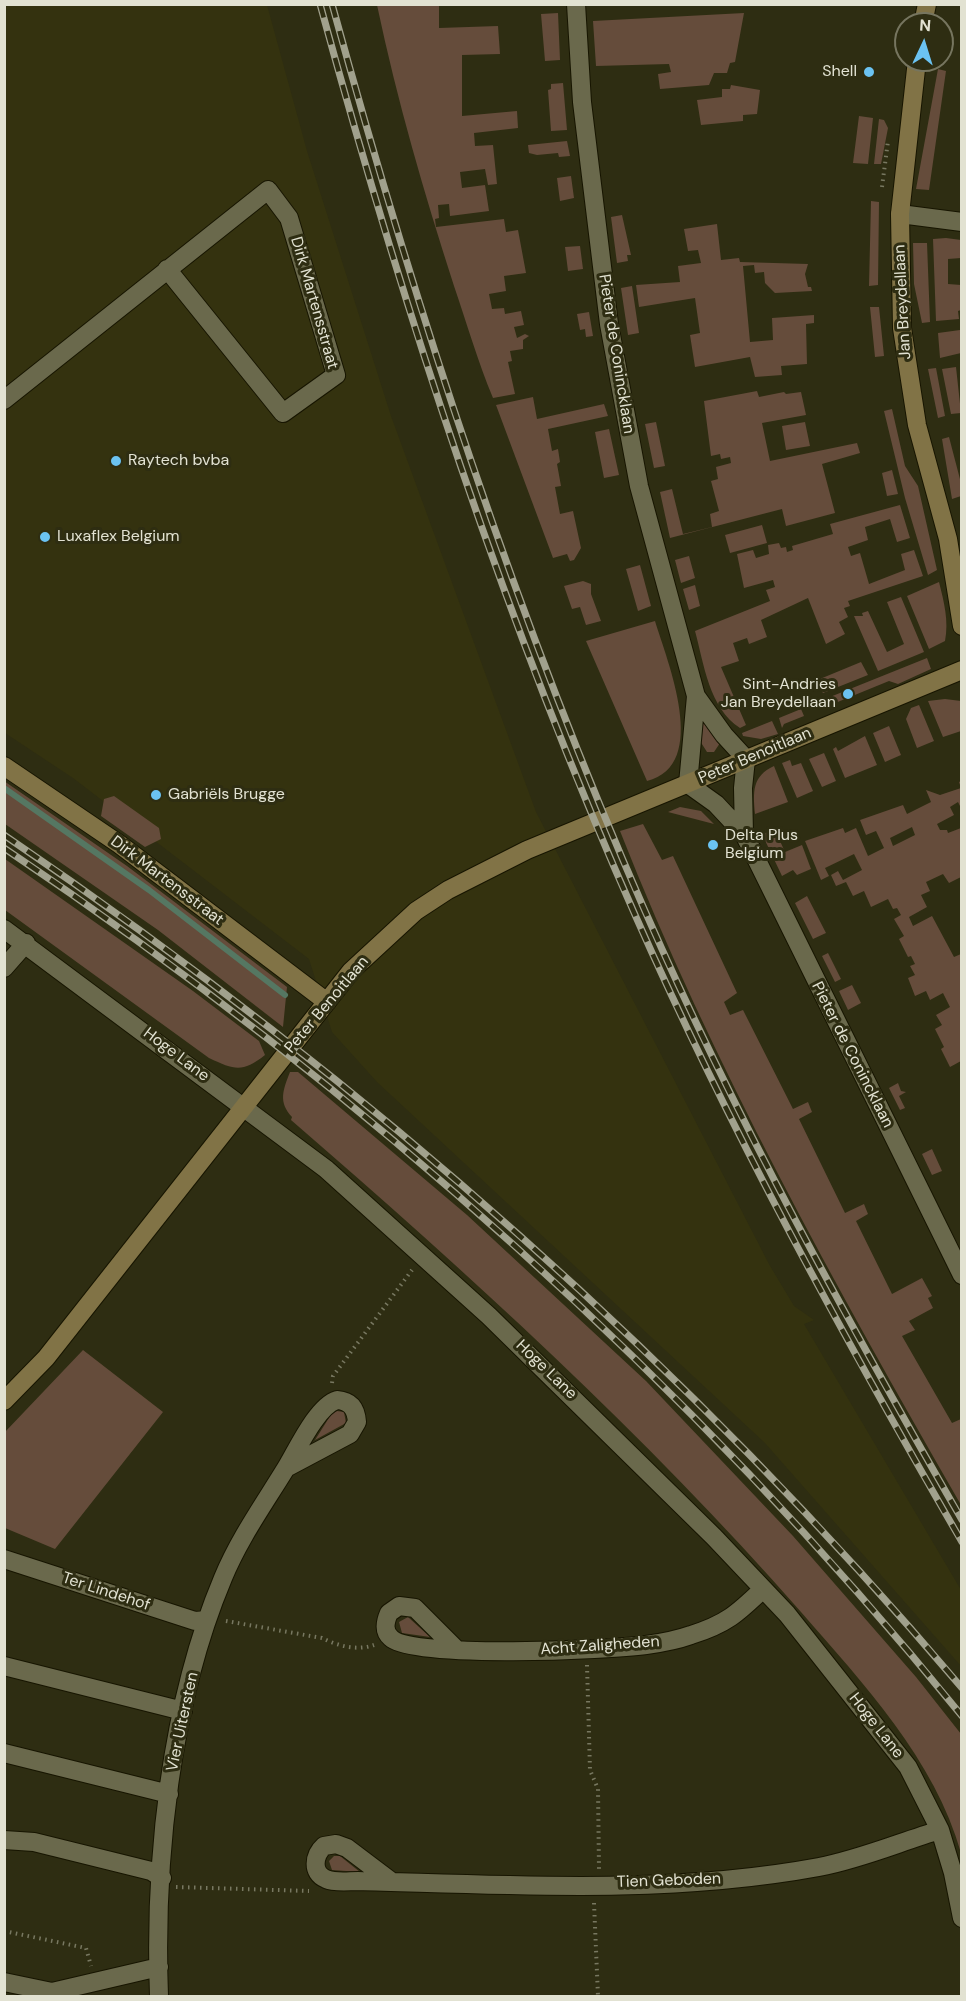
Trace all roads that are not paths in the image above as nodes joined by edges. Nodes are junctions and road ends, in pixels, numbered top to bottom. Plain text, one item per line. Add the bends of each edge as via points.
1 (576, 4) edge
2 (916, 72) edge
3 (900, 214) junction
4 (962, 222) edge
5 (167, 269) junction
6 (4, 400) edge
7 (948, 539) junction
8 (962, 560) edge
9 (962, 626) edge
10 (962, 670) edge
11 (696, 696) junction
12 (746, 759) junction
13 (4, 766) edge
14 (688, 784) junction
15 (744, 834) junction
16 (4, 928) edge
17 (26, 943) junction
18 (4, 968) edge
19 (327, 1002) junction
20 (245, 1107) junction
21 (962, 1275) edge
22 (4, 1401) edge
23 (286, 1468) junction
24 (4, 1559) edge
25 (763, 1589) junction
26 (207, 1620) junction
27 (457, 1650) junction
28 (4, 1666) edge
29 (183, 1711) junction
30 (4, 1753) edge
31 (169, 1794) junction
32 (940, 1830) junction
33 (4, 1840) edge
34 (162, 1878) junction
35 (392, 1882) junction
36 (962, 1918) edge
37 (159, 1967) junction
38 (4, 1982) edge
39 (159, 1996) edge

1 - 11 street, Pieter de Conincklaan via 582,102 609,324 639,486
2 - 3 street, Jan Breydellaan
3 - 4 street
3 - 7 street, Jan Breydellaan via 900,304 906,369 920,440
5 - 5 street, Dirk Martensstraat via 268,190 289,218 336,375 283,413
5 - 6 street, Dirk Martensstraat
7 - 8 street, Jan Breydellaan
7 - 9 street, Jan Breydellaan
10 - 12 street, Peter Benoitlaan
11 - 12 street, Pieter de Conincklaan
11 - 14 street, Pieter de Conincklaan
12 - 14 street, Peter Benoitlaan
12 - 15 street, Pieter de Conincklaan
13 - 19 street, Dirk Martensstraat via 119,844
14 - 15 street, Pieter de Conincklaan via 716,804
14 - 19 street, Peter Benoitlaan via 527,850 448,890 386,937 351,971
15 - 21 street, Pieter de Conincklaan
16 - 17 street, Hoge Lane
17 - 18 street
17 - 20 street, Hoge Lane
19 - 20 street, Peter Benoitlaan
20 - 22 street, Peter Benoitlaan via 46,1358
20 - 25 street, Hoge Lane via 326,1169 423,1255 658,1479
23 - 23 street, Vier Uitersten via 330,1402 342,1401 354,1408 357,1422 350,1434
23 - 26 street, Vier Uitersten via 232,1557
24 - 26 street, Ter Lindehof via 195,1621
25 - 27 street, Acht Zaligheden via 730,1620 648,1645
25 - 32 street, Hoge Lane via 908,1767
26 - 29 street, Vier Uitersten
27 - 27 street, Acht Zaligheden via 420,1647 391,1639 385,1626 389,1613 407,1606 422,1614
28 - 29 street
29 - 31 street, Vier Uitersten
30 - 31 street
31 - 34 street, Vier Uitersten
32 - 35 street, Tien Geboden via 841,1862 759,1877 596,1884
32 - 36 street, Hoge Lane
33 - 34 street via 45,1844 151,1871
34 - 37 street, Vier Uitersten
35 - 35 street, Tien Geboden via 325,1879 316,1869 316,1857 324,1846 336,1844
37 - 38 street via 52,1992
37 - 39 street, Vier Uitersten

